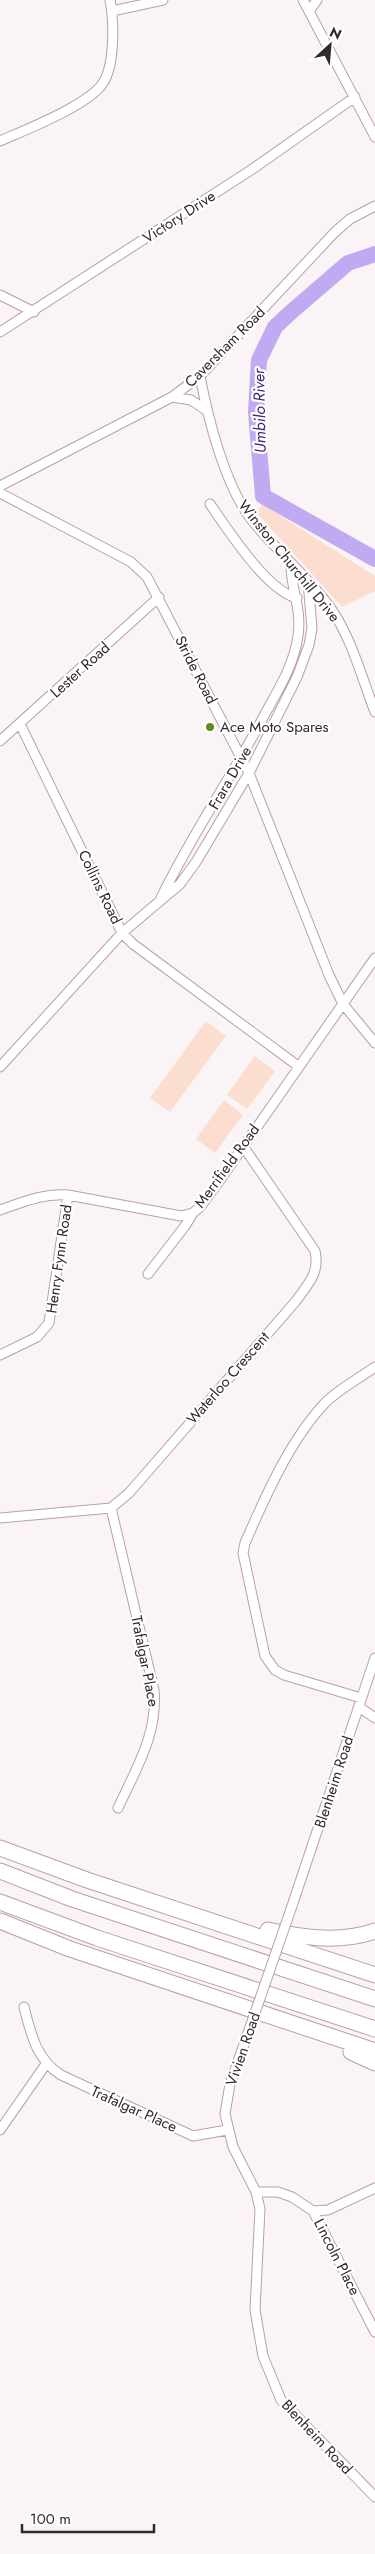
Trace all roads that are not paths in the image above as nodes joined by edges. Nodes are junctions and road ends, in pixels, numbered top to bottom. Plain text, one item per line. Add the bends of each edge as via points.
1 (110, 0) edge
2 (163, 0) edge
3 (303, 0) edge
4 (316, 0) edge
5 (310, 10) junction
6 (112, 11) junction
7 (355, 97) junction
8 (375, 136) edge
9 (0, 141) edge
10 (375, 206) edge
11 (0, 295) edge
12 (34, 312) junction
13 (0, 332) edge
14 (200, 376) junction
15 (172, 397) junction
16 (206, 410) junction
17 (0, 486) edge
18 (0, 493) edge
19 (210, 504) dead end
20 (291, 564) junction
21 (308, 582) junction
22 (159, 597) junction
23 (297, 598) junction
24 (331, 609) junction
25 (312, 618) junction
26 (375, 712) edge
27 (20, 724) junction
28 (0, 741) edge
29 (242, 760) junction
30 (249, 773) junction
31 (160, 900) junction
32 (122, 933) junction
33 (375, 958) edge
34 (343, 1004) junction
35 (375, 1043) edge
36 (298, 1066) junction
37 (0, 1067) edge
38 (243, 1146) junction
39 (68, 1195) junction
40 (0, 1210) edge
41 (193, 1213) junction
42 (148, 1274) dead end
43 (0, 1355) edge
44 (375, 1367) edge
45 (111, 1508) junction
46 (0, 1518) edge
47 (375, 1658) edge
48 (360, 1703) junction
49 (375, 1718) edge
50 (118, 1808) dead end
51 (0, 1848) edge
52 (0, 1871) edge
53 (148, 1900) junction
54 (0, 1902) edge
55 (292, 1906) joint
56 (0, 1921) edge
57 (375, 1931) edge
58 (375, 1975) edge
59 (375, 1999) edge
60 (24, 2007) dead end
61 (270, 2016) junction
62 (375, 2029) edge
63 (375, 2051) edge
64 (375, 2063) edge
65 (46, 2064) junction
66 (0, 2130) edge
67 (227, 2130) junction
68 (375, 2188) edge
69 (256, 2192) junction
70 (314, 2211) junction
71 (375, 2332) edge
72 (375, 2498) edge

1 - 6 street
2 - 6 street
3 - 5 street
4 - 5 street
5 - 7 street
6 - 9 street via 112,50 108,73 98,90 37,125
7 - 8 street
7 - 12 street, Victory Drive via 251,170
10 - 14 street, Caversham Road via 350,219 335,232
11 - 12 street
12 - 13 street, Victory Drive
14 - 15 street, Caversham Road
14 - 16 street, Winston Churchill Drive
15 - 16 street via 192,400
15 - 17 street, Caversham Road
16 - 20 street, Winston Churchill Drive via 239,502
18 - 22 street, Stride Road via 131,562 147,577
19 - 23 street via 267,578 283,593
20 - 21 street, Winston Churchill Drive
20 - 23 street, Frara Drive
21 - 24 street, Winston Churchill Drive
21 - 25 street, Frara Drive
22 - 27 street, Lester Road
22 - 29 street, Stride Road
23 - 29 street, Frara Drive via 300,608 294,660
24 - 25 street via 318,611
24 - 26 street, Winston Churchill Drive via 344,630
25 - 30 street, Frara Drive via 309,645 297,677
27 - 28 street, Lester Road
27 - 32 street, Collins Road
29 - 30 street, Stride Road
29 - 31 street, Frara Drive via 174,871
30 - 31 street, Frara Drive via 196,862 180,884
30 - 34 street, Stride Road via 314,940
31 - 32 street, Frara Drive
32 - 36 street, Collins Road
32 - 37 street, Frara Drive
33 - 34 street, Merrifield Road
34 - 35 street, Stride Road
34 - 36 street, Merrifield Road
36 - 38 street, Merrifield Road
38 - 41 street, Merrifield Road
38 - 45 street, Waterloo Crescent via 315,1251 317,1267 314,1276 296,1301 129,1493
39 - 40 street, Merrifield Road via 37,1197
39 - 41 street, Merrifield Road via 181,1216
39 - 43 street, Henry Fynn Road via 49,1323 37,1337
41 - 42 street
44 - 48 street via 336,1394 313,1417 272,1483 243,1553 269,1664 284,1675
45 - 46 street
45 - 50 street, Trafalgar Place via 156,1710 147,1745
47 - 48 street, Blenheim Road
48 - 49 street
48 - 55 street, Blenheim Road
51 - 53 highway
52 - 59 highway via 72,1899
53 - 57 highway via 302,1938 345,1938
53 - 58 highway
54 - 62 highway via 97,1938
55 - 67 street, Vivien Road, bridge via 226,2099
56 - 61 highway via 70,1949
60 - 65 street, Trafalgar Place via 31,2035
61 - 63 highway
61 - 64 highway
65 - 66 street
65 - 67 street, Trafalgar Place via 74,2082 193,2136
67 - 69 street, Vivien Road
68 - 70 street via 328,2210
69 - 70 street, Lincoln Place via 285,2195
69 - 72 street, Blenheim Road via 261,2220 255,2310 269,2374 290,2411
70 - 71 street, Lincoln Place

